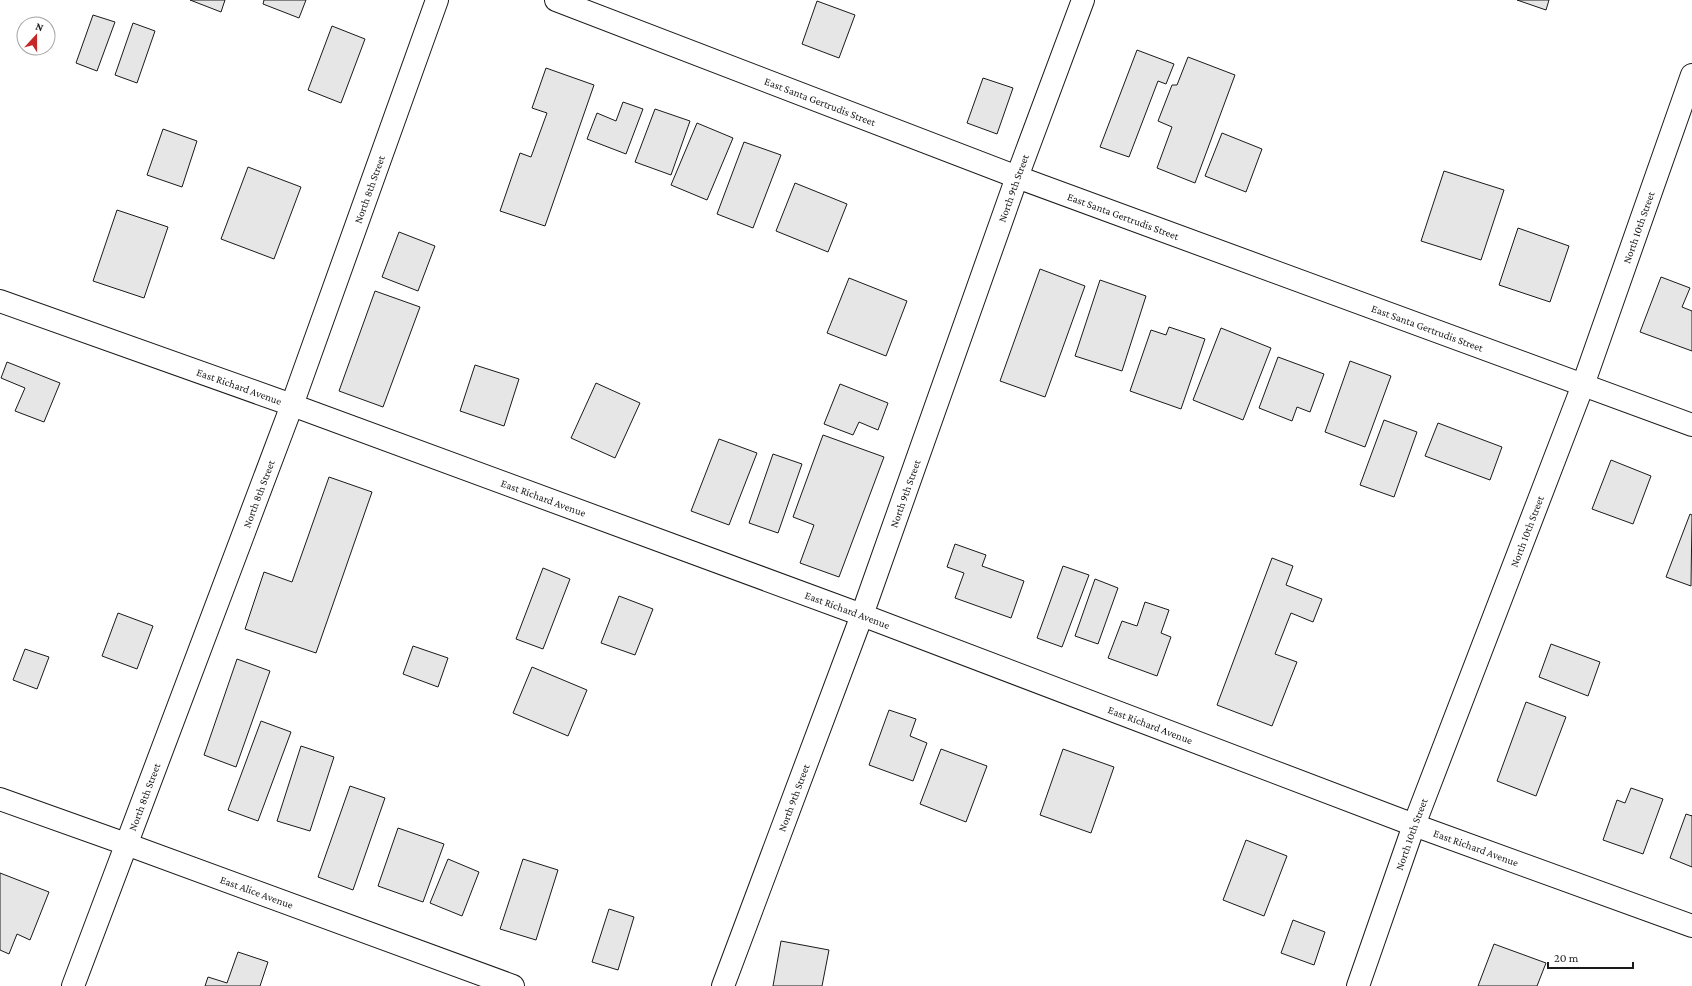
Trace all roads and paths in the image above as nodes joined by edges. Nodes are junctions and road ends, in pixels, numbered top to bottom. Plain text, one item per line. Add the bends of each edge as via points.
1 (437, 0) edge
2 (556, 0) edge
3 (1083, 0) edge
4 (1692, 75) edge
5 (1017, 177) junction
6 (0, 301) edge
7 (1583, 385) junction
8 (292, 405) junction
9 (1692, 425) edge
10 (862, 616) junction
11 (0, 799) edge
12 (1414, 825) junction
13 (126, 844) junction
14 (1692, 926) edge
15 (73, 986) edge
16 (513, 986) edge
17 (723, 986) edge
18 (1358, 986) edge

1 - 8 street, North 8th Street
2 - 5 street, East Santa Gertrudis Street
3 - 5 street, North 9th Street
4 - 7 street, North 10th Street
5 - 7 street, East Santa Gertrudis Street
5 - 10 street, North 9th Street
6 - 8 street, East Richard Avenue
7 - 9 street, East Santa Gertrudis Street
7 - 12 street, North 10th Street
8 - 10 street, East Richard Avenue
8 - 13 street, North 8th Street
10 - 12 street, East Richard Avenue
10 - 17 street, North 9th Street
11 - 13 street, East Alice Avenue
12 - 14 street, East Richard Avenue
12 - 18 street, North 10th Street
13 - 15 street, North 8th Street
13 - 16 street, East Alice Avenue

